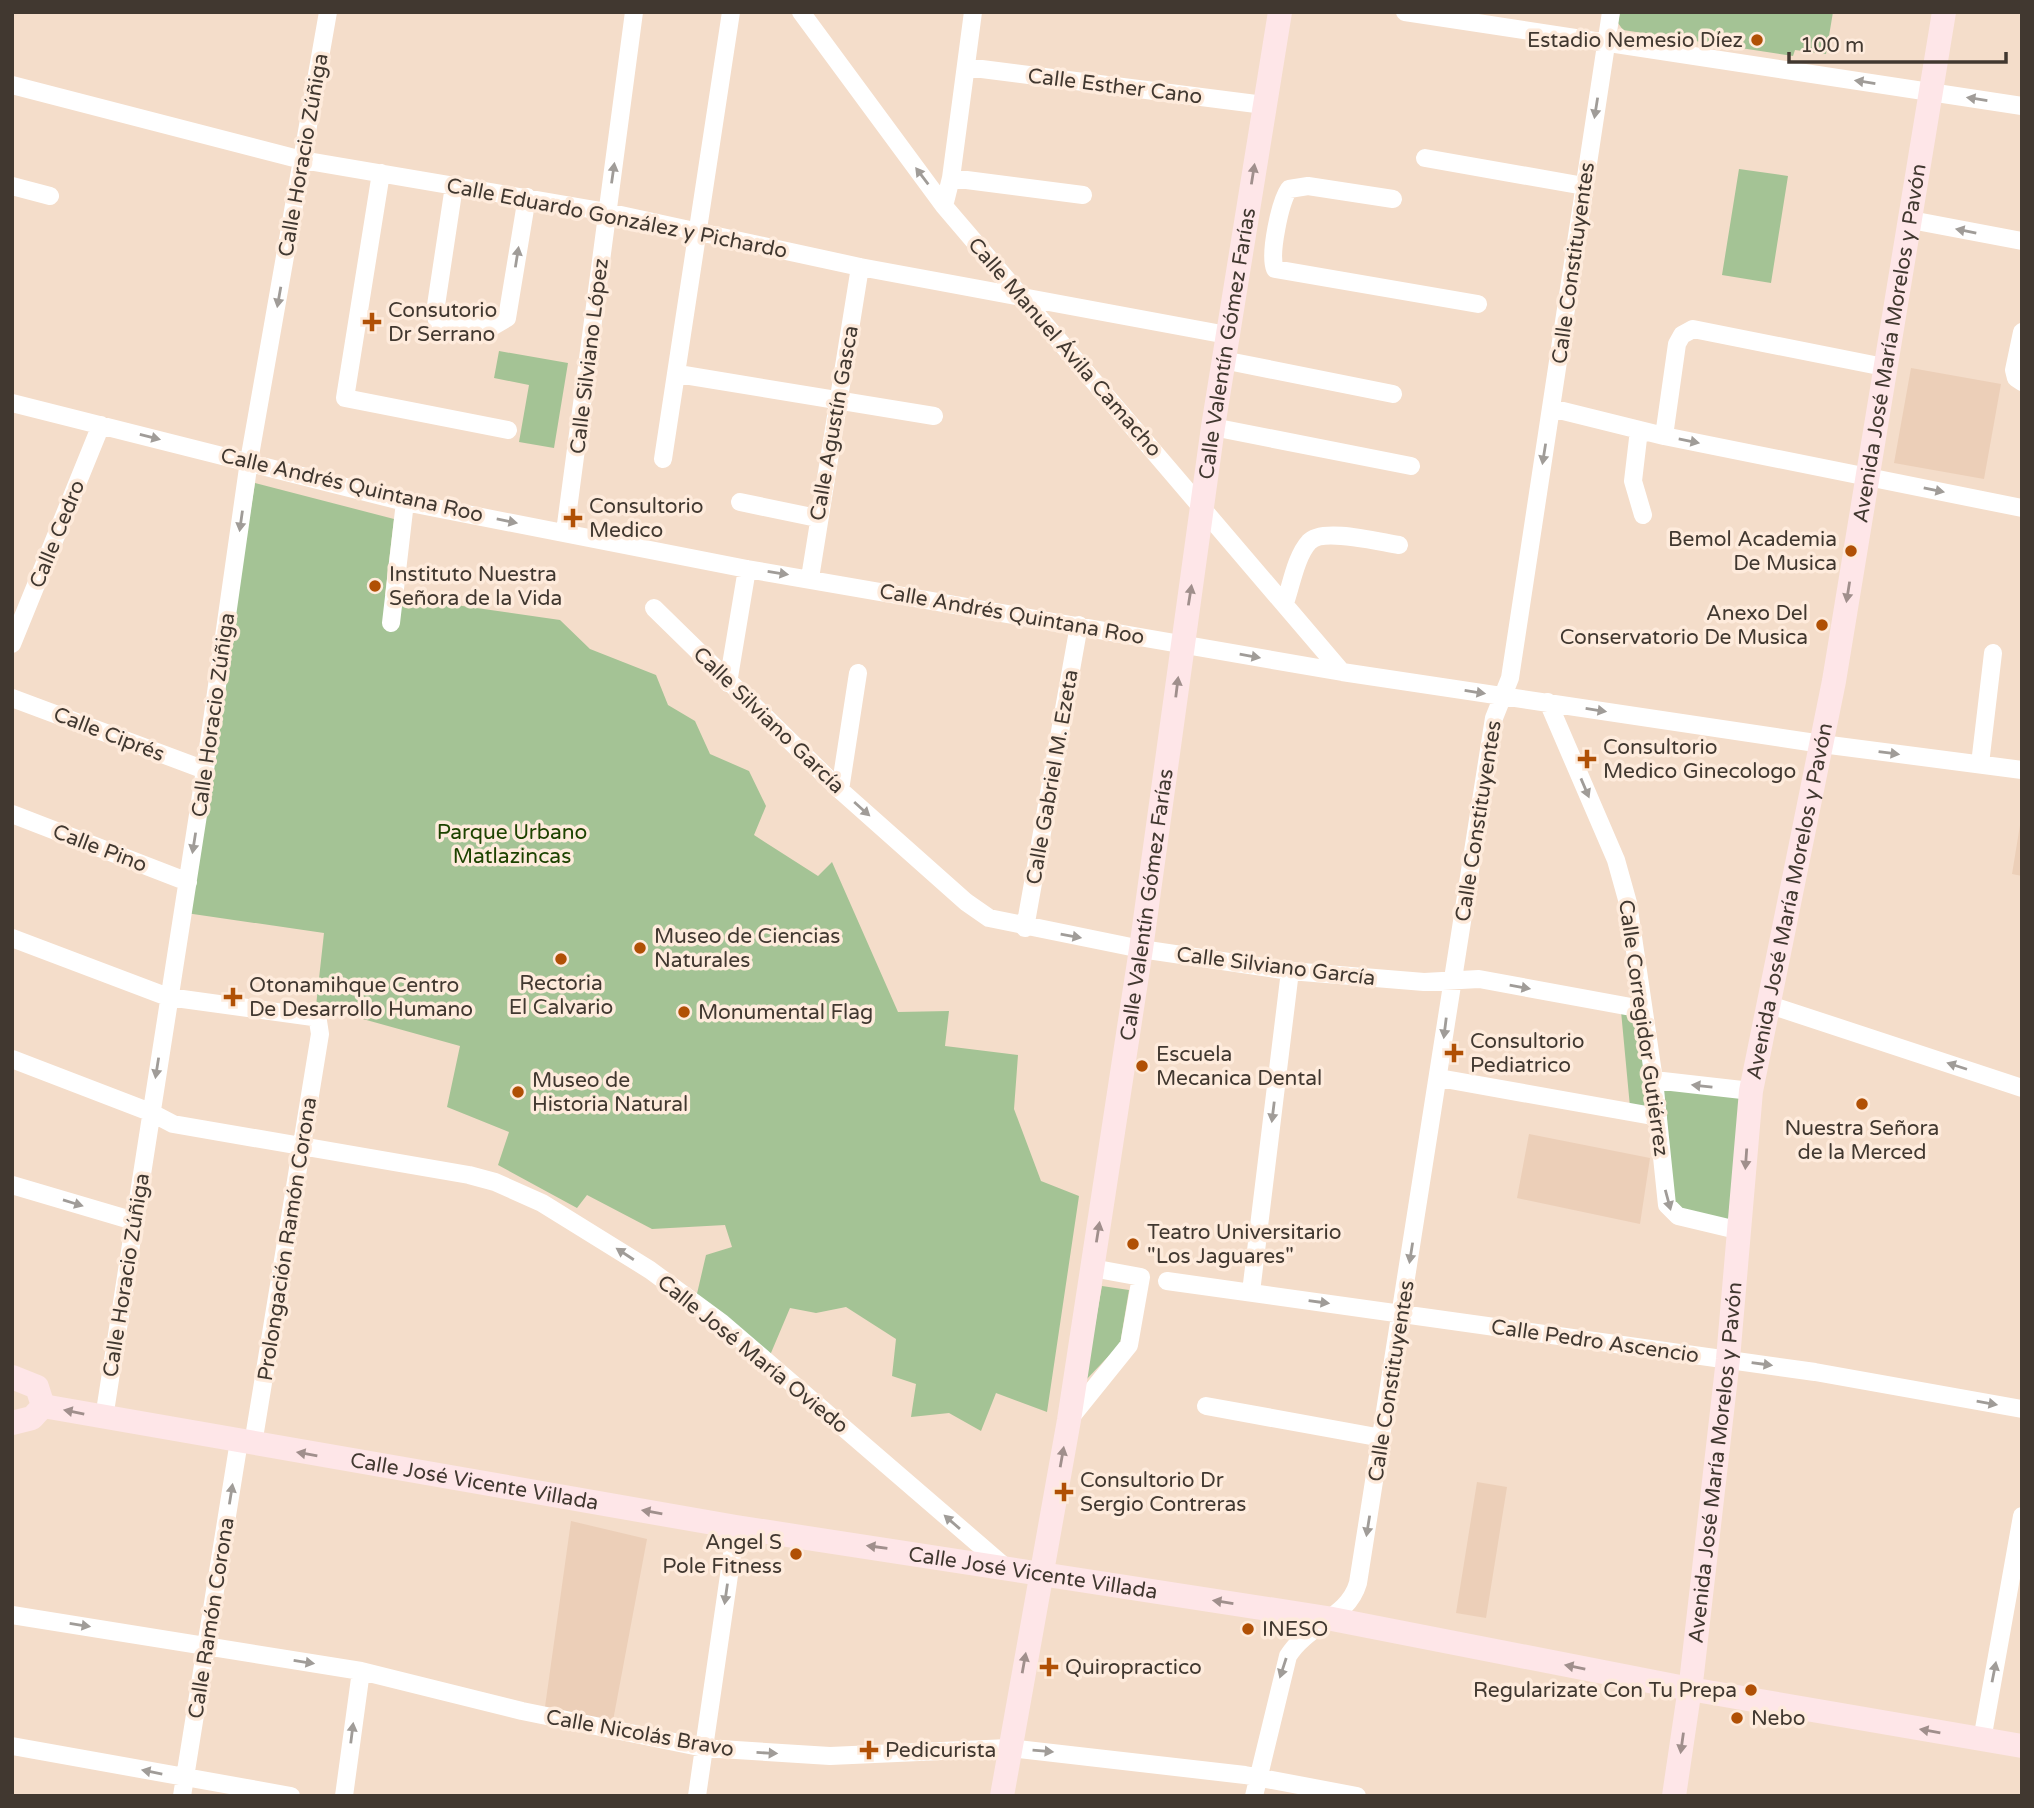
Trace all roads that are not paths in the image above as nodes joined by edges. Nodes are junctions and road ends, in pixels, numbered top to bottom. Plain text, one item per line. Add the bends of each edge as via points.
1 (328, 12) edge
2 (634, 12) edge
3 (731, 12) edge
4 (801, 12) edge
5 (973, 12) edge
6 (1280, 12) edge
7 (1405, 12) edge
8 (1611, 12) edge
9 (1944, 12) edge
10 (1607, 41) junction
11 (967, 67) junction
12 (12, 85) edge
13 (1932, 92) junction
14 (1264, 105) junction
15 (2022, 106) edge
16 (1425, 158) dead end
17 (302, 160) junction
18 (381, 173) junction
19 (951, 178) junction
20 (12, 186) edge
21 (454, 186) junction
22 (1584, 186) junction
23 (1083, 195) dead end
24 (50, 196) dead end
25 (527, 197) junction
26 (1393, 199) dead end
27 (944, 206) junction
28 (607, 212) junction
29 (1910, 220) junction
30 (699, 231) junction
31 (1243, 233) junction
32 (1276, 237) junction
33 (2022, 242) edge
34 (860, 267) junction
35 (1023, 299) junction
36 (1478, 304) dead end
37 (2022, 332) edge
38 (1227, 335) junction
39 (1223, 360) junction
40 (1884, 368) junction
41 (678, 373) junction
42 (2021, 382) edge
43 (1393, 394) dead end
44 (838, 401) junction
45 (12, 403) edge
46 (1551, 408) junction
47 (934, 416) dead end
48 (101, 425) junction
49 (1213, 427) junction
50 (508, 430) dead end
51 (1639, 430) junction
52 (1664, 436) junction
53 (663, 459) dead end
54 (250, 461) junction
55 (1411, 466) dead end
56 (1867, 476) junction
57 (405, 502) junction
58 (740, 502) dead end
59 (1203, 508) junction
60 (2022, 508) edge
61 (1643, 515) dead end
62 (817, 518) junction
63 (565, 532) junction
64 (1399, 545) dead end
65 (747, 569) junction
66 (810, 579) junction
67 (1285, 604) junction
68 (654, 608) dead end
69 (391, 623) dead end
70 (1079, 625) junction
71 (12, 644) edge
72 (1183, 644) junction
73 (1993, 653) dead end
74 (1342, 672) junction
75 (858, 673) dead end
76 (728, 682) junction
77 (1504, 697) junction
78 (12, 698) edge
79 (1548, 702) junction
80 (1822, 744) junction
81 (1980, 764) junction
82 (205, 770) junction
83 (2022, 770) edge
84 (841, 790) junction
85 (12, 814) edge
86 (188, 883) junction
87 (1026, 928) junction
88 (12, 938) edge
89 (1141, 949) junction
90 (1290, 971) junction
91 (1453, 980) junction
92 (168, 996) junction
93 (1766, 1004) junction
94 (1642, 1009) junction
95 (12, 1059) edge
96 (1439, 1078) junction
97 (1654, 1080) junction
98 (2022, 1087) edge
99 (1751, 1091) junction
100 (150, 1112) junction
101 (1658, 1117) junction
102 (303, 1148) junction
103 (12, 1185) edge
104 (134, 1221) junction
105 (1741, 1231) junction
106 (1092, 1268) junction
107 (1167, 1281) dead end
108 (1251, 1293) junction
109 (1402, 1314) junction
110 (1728, 1360) junction
111 (12, 1377) edge
112 (43, 1406) junction
113 (1206, 1406) dead end
114 (2022, 1409) edge
115 (104, 1418) junction
116 (1069, 1420) junction
117 (12, 1423) edge
118 (1382, 1438) junction
119 (246, 1442) junction
120 (2022, 1516) edge
121 (736, 1527) junction
122 (1004, 1566) junction
123 (1042, 1572) junction
124 (12, 1615) edge
125 (1327, 1618) junction
126 (207, 1646) junction
127 (361, 1671) junction
128 (1690, 1689) junction
129 (1982, 1740) junction
130 (12, 1746) edge
131 (2022, 1746) edge
132 (704, 1748) junction
133 (1009, 1748) junction
134 (1257, 1777) junction
135 (184, 1787) edge
136 (291, 1796) edge
137 (344, 1796) edge
138 (697, 1796) edge
139 (1002, 1796) edge
140 (1254, 1796) edge
141 (1357, 1796) edge
142 (1674, 1796) edge

1 - 17 street, Calle Horacio Zúñiga
28 -> 2 street, Calle Silviano López
3 - 30 street
27 -> 4 street, Calle Manuel Ávila Camacho
5 - 11 street
6 - 14 main road, Calle Valentín Gómez Farías
7 - 10 street
8 - 10 street, Calle Constituyentes
9 - 13 main road, Avenida José María Morelos y Pavón
13 -> 10 street
10 -> 22 street, Calle Constituyentes
11 - 14 street, Calle Esther Cano
11 - 19 street
12 - 17 street, Calle Eduardo González y Pichardo
15 -> 13 street
13 - 29 main road, Avenida José María Morelos y Pavón
31 -> 14 main road, Calle Valentín Gómez Farías
16 - 22 street
17 - 18 street, Calle Eduardo González y Pichardo
17 -> 54 street, Calle Horacio Zúñiga
18 - 21 street, Calle Eduardo González y Pichardo
18 - 50 street via 345,398
19 - 23 street
19 - 27 street
20 - 24 street
21 - 25 street, Calle Eduardo González y Pichardo
21 -> 25 street via 435,312 443,324 490,328 507,318
22 - 46 street, Calle Constituyentes
25 - 28 street, Calle Eduardo González y Pichardo
26 - 32 street via 1294,187 1283,200
27 - 35 street, Calle Manuel Ávila Camacho
28 - 30 street, Calle Eduardo González y Pichardo
28 - 63 street, Calle Silviano López
33 -> 29 street
29 - 40 main road, Avenida José María Morelos y Pavón
30 - 34 street, Calle Eduardo González y Pichardo
30 - 41 street
31 - 32 street
31 - 38 main road, Calle Valentín Gómez Farías
32 - 36 street via 1273,263 1281,272
34 - 35 street, Calle Eduardo González y Pichardo
34 - 44 street, Calle Agustín Gasca
35 - 38 street, Calle Eduardo González y Pichardo
35 - 59 street, Calle Manuel Ávila Camacho
37 - 42 street via 2014,370
38 - 39 main road, Calle Valentín Gómez Farías
39 - 43 street
39 - 49 main road, Calle Valentín Gómez Farías
40 - 52 street via 1693,329 1677,344
40 - 56 main road, Avenida José María Morelos y Pavón
41 - 44 street
41 - 53 street
44 - 47 street
44 - 62 street, Calle Agustín Gasca
45 - 48 street, Calle Andrés Quintana Roo
46 - 51 street
46 -> 77 street, Calle Constituyentes
48 -> 54 street, Calle Andrés Quintana Roo
48 - 71 street, Calle Cedro
49 - 55 street
49 - 59 main road, Calle Valentín Gómez Farías
51 - 52 street
51 - 61 street via 1633,481
52 -> 56 street
54 - 57 street, Calle Andrés Quintana Roo
54 -> 82 street, Calle Horacio Zúñiga
56 -> 60 street
56 -> 80 main road, Avenida José María Morelos y Pavón
57 -> 63 street, Calle Andrés Quintana Roo
57 - 69 street
58 - 62 street
59 - 67 street, Calle Manuel Ávila Camacho
72 -> 59 main road, Calle Valentín Gómez Farías
62 - 66 street, Calle Agustín Gasca
63 - 65 street, Calle Andrés Quintana Roo
64 - 67 street via 1331,535 1314,538 1305,548
65 -> 66 street, Calle Andrés Quintana Roo
65 - 76 street
66 - 70 street, Calle Andrés Quintana Roo
67 - 74 street, Calle Manuel Ávila Camacho
68 - 76 street, Calle Silviano García
70 - 72 street, Calle Andrés Quintana Roo
70 - 87 street, Calle Gabriel M. Ezeta
72 -> 74 street, Calle Andrés Quintana Roo
89 -> 72 main road, Calle Valentín Gómez Farías
73 - 81 street
74 -> 77 street, Calle Andrés Quintana Roo
75 - 84 street
76 - 84 street, Calle Silviano García
77 - 79 street, Calle Andrés Quintana Roo
77 - 91 street, Calle Constituyentes via 1494,718
78 - 82 street, Calle Ciprés
79 -> 80 street, Calle Andrés Quintana Roo
79 -> 94 street, Calle Corregidor Gutiérrez via 1616,860 1631,918
80 -> 81 street, Calle Andrés Quintana Roo
80 - 93 main road, Avenida José María Morelos y Pavón
81 - 83 street, Calle Andrés Quintana Roo
82 -> 86 street, Calle Horacio Zúñiga
84 -> 87 street, Calle Silviano García via 966,902 989,918
85 - 86 street, Calle Pino
86 - 92 street, Calle Horacio Zúñiga
87 -> 89 street, Calle Silviano García
88 - 92 street
89 - 90 street, Calle Silviano García
106 -> 89 main road, Calle Valentín Gómez Farías
90 - 91 street, Calle Silviano García via 1424,982
90 -> 108 street
91 -> 94 street, Calle Silviano García via 1492,981
91 -> 96 street, Calle Constituyentes
92 -> 100 street, Calle Horacio Zúñiga
92 - 102 street, Prolongación Ramón Corona via 318,1021 320,1034
98 -> 93 street
93 - 99 main road, Avenida José María Morelos y Pavón
94 - 97 street, Calle Corregidor Gutiérrez
95 - 100 street, Calle José María Oviedo
96 - 101 street
96 -> 109 street, Calle Constituyentes
99 -> 97 street
97 - 101 street, Calle Corregidor Gutiérrez
99 -> 105 main road, Avenida José María Morelos y Pavón
100 - 102 street, Calle José María Oviedo via 173,1124
100 - 104 street, Calle Horacio Zúñiga
101 -> 105 street, Calle Corregidor Gutiérrez via 1669,1208 1678,1216
102 - 119 street, Prolongación Ramón Corona
122 -> 102 street, Calle José María Oviedo via 722,1323 568,1217 523,1193 469,1175
103 -> 104 street
104 - 115 street, Calle Horacio Zúñiga
105 - 110 main road, Avenida José María Morelos y Pavón
106 - 116 main road, Calle Valentín Gómez Farías
106 - 116 street via 1141,1277 1129,1345
107 - 108 street, Calle Pedro Ascencio
108 -> 109 street, Calle Pedro Ascencio
109 - 110 street, Calle Pedro Ascencio
109 - 118 street, Calle Constituyentes
110 -> 114 street, Calle Pedro Ascencio
110 - 128 main road, Avenida José María Morelos y Pavón
111 - 112 main road via 37,1387
115 -> 112 main road, Calle José Vicente Villada
112 - 117 main road via 32,1418
113 - 118 street
115 - 119 main road, Calle José Vicente Villada
123 -> 116 main road, Calle Valentín Gómez Farías
118 -> 125 street, Calle Constituyentes via 1355,1594 1343,1610
121 -> 119 main road, Calle José Vicente Villada
126 -> 119 street, Calle Ramón Corona
129 -> 120 street
122 -> 121 main road, Calle José Vicente Villada
121 -> 132 street
122 - 123 main road, Calle José Vicente Villada
125 -> 123 main road, Calle José Vicente Villada
133 -> 123 main road, Calle Valentín Gómez Farías
124 -> 126 street, Calle Nicolás Bravo
128 -> 125 main road, Calle José Vicente Villada
125 -> 134 street, Calle Constituyentes via 1302,1636 1287,1656
126 -> 127 street, Calle Nicolás Bravo
126 - 135 street, Calle Ramón Corona
127 - 132 street, Calle Nicolás Bravo via 522,1711
137 -> 127 street
129 -> 128 main road, Calle José Vicente Villada
128 -> 142 main road, Avenida José María Morelos y Pavón
129 - 131 main road, Calle José Vicente Villada
135 -> 130 street
132 -> 133 street, Calle Nicolás Bravo via 830,1756
132 - 138 street
133 -> 134 street, Calle Nicolás Bravo
133 - 139 main road, Calle Valentín Gómez Farías
134 - 140 street, Calle Constituyentes
134 - 141 street, Calle Nicolás Bravo
135 - 136 street

